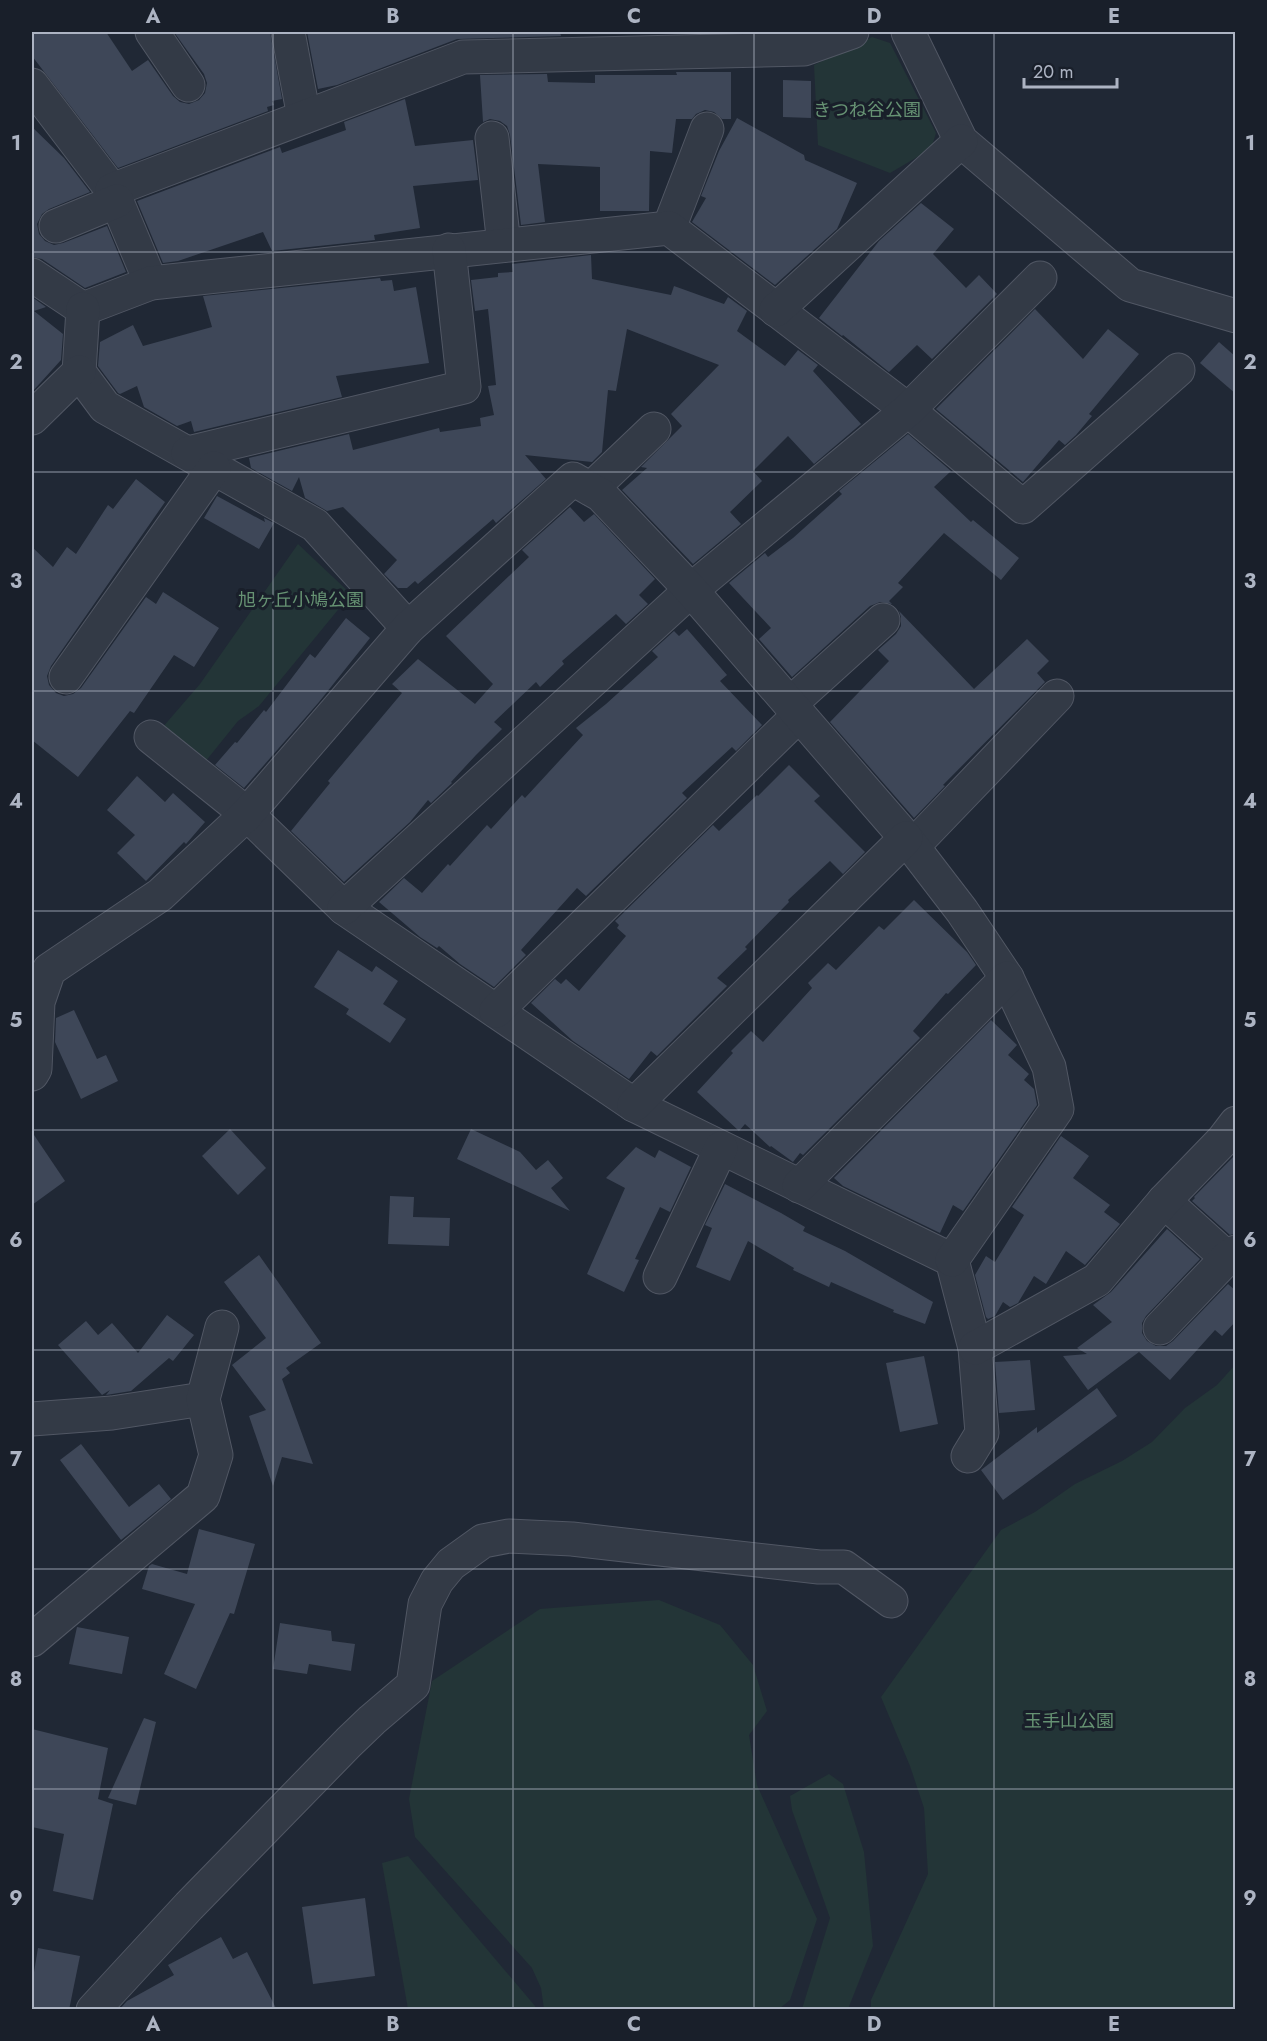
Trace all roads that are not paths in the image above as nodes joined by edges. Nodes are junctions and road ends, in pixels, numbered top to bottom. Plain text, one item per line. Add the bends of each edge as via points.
1 (152, 32) edge
2 (288, 32) edge
3 (852, 32) edge
4 (908, 32) edge
5 (737, 41) edge
6 (619, 42) edge
7 (460, 44) edge
8 (32, 85) edge
9 (188, 85) dead end
10 (304, 117) junction
11 (707, 129) dead end
12 (492, 138) dead end
13 (961, 141) junction
14 (114, 195) junction
15 (56, 226) dead end
16 (669, 228) junction
17 (504, 245) junction
18 (449, 250) junction
19 (32, 274) edge
20 (1040, 278) dead end
21 (151, 283) junction
22 (83, 309) junction
23 (776, 310) junction
24 (1236, 316) edge
25 (1178, 370) dead end
26 (79, 372) junction
27 (908, 410) junction
28 (32, 418) edge
29 (654, 429) dead end
30 (201, 461) junction
31 (591, 489) junction
32 (691, 590) junction
33 (883, 620) dead end
34 (408, 628) junction
35 (66, 677) dead end
36 (1056, 696) dead end
37 (795, 710) junction
38 (151, 738) dead end
39 (247, 814) junction
40 (909, 842) junction
41 (344, 908) junction
42 (40, 963) edge
43 (1007, 978) junction
44 (496, 1011) junction
45 (32, 1074) edge
46 (634, 1105) junction
47 (1236, 1123) edge
48 (721, 1148) junction
49 (799, 1186) junction
50 (1164, 1201) junction
51 (1231, 1255) edge
52 (952, 1260) junction
53 (660, 1277) dead end
54 (222, 1327) dead end
55 (1160, 1328) dead end
56 (975, 1348) junction
57 (203, 1399) junction
58 (32, 1419) edge
59 (968, 1456) dead end
60 (891, 1600) dead end
61 (32, 1640) edge
62 (93, 2010) edge

1 - 9 street
2 - 10 street
3 - 5 street via 804,49
4 - 13 street
5 - 6 street
6 - 7 street
7 - 10 street
8 - 14 street
10 - 14 street
11 - 16 street
12 - 17 street
13 - 23 street
13 - 24 street via 1130,285
14 - 15 street
14 - 21 street
16 - 17 street
16 - 23 street
17 - 18 street
18 - 21 street
18 - 30 street via 464,387
19 - 22 street
20 - 27 street
21 - 22 street
22 - 26 street
23 - 27 street
25 - 27 street via 1023,507
26 - 28 street
26 - 30 street via 105,408
27 - 32 street
29 - 31 street
30 - 34 street via 315,525
30 - 35 street
31 - 32 street
31 - 34 street via 573,479
32 - 37 street
32 - 41 street
33 - 37 street
34 - 39 street
36 - 40 street
37 - 40 street
37 - 44 street
38 - 39 street
39 - 41 street
39 - 42 street via 160,895
40 - 43 street
40 - 46 street
41 - 44 street
42 - 45 street
43 - 49 street
43 - 52 street via 1049,1068 1057,1109
44 - 46 street
46 - 48 street
47 - 50 street
48 - 49 street
48 - 53 street
49 - 52 street
50 - 51 street
50 - 56 street via 1097,1280
51 - 55 street
52 - 56 street
54 - 57 street
56 - 59 street via 982,1433
57 - 58 street via 112,1413
57 - 61 street via 216,1455 203,1496
60 - 62 street via 844,1567 572,1539 509,1536 483,1541 451,1564 425,1604 413,1685 349,1742

